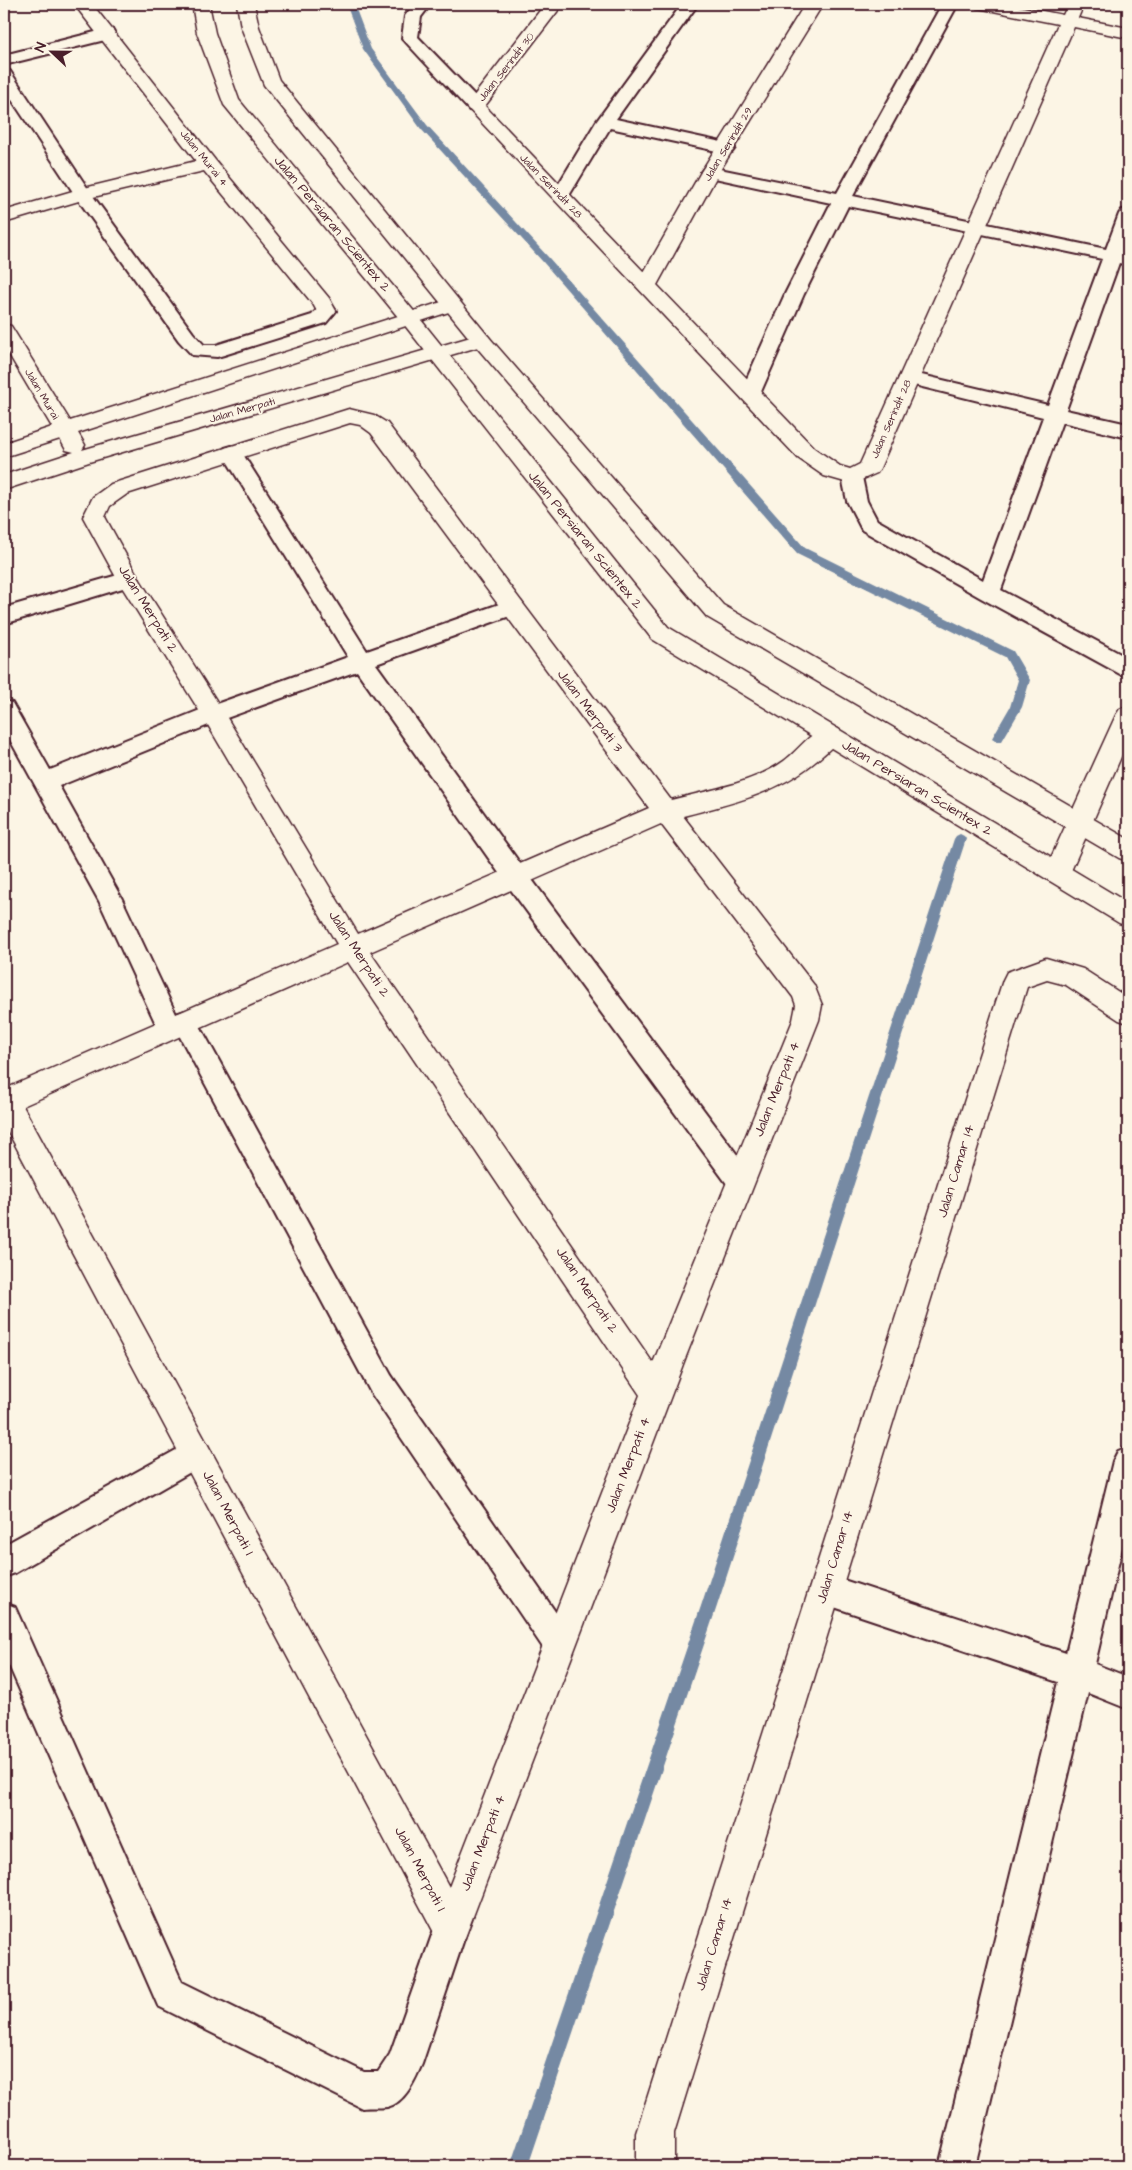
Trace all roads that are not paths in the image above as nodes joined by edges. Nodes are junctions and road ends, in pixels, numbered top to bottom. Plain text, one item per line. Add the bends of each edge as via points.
1 (83, 4) edge
2 (200, 4) edge
3 (245, 4) edge
4 (423, 4) edge
5 (554, 4) edge
6 (690, 4) edge
7 (814, 4) edge
8 (950, 4) edge
9 (984, 4) edge
10 (1073, 12) edge
11 (1128, 32) edge
12 (107, 34) junction
13 (4, 60) edge
14 (4, 75) edge
15 (475, 106) junction
16 (606, 122) junction
17 (726, 148) junction
18 (208, 164) junction
19 (710, 172) junction
20 (83, 194) junction
21 (561, 195) junction
22 (843, 200) junction
23 (1128, 214) edge
24 (4, 217) edge
25 (976, 228) junction
26 (1120, 258) edge
27 (646, 286) junction
28 (451, 305) junction
29 (326, 312) joint
30 (410, 319) junction
31 (4, 330) edge
32 (481, 340) junction
33 (436, 354) junction
34 (909, 378) junction
35 (750, 394) junction
36 (1055, 413) junction
37 (64, 430) junction
38 (1128, 431) edge
39 (4, 450) edge
40 (232, 453) junction
41 (81, 457) junction
42 (852, 477) junction
43 (4, 483) edge
44 (128, 579) junction
45 (989, 593) junction
46 (513, 608) junction
47 (4, 616) edge
48 (362, 662) junction
49 (1128, 668) edge
50 (4, 709) edge
51 (213, 714) junction
52 (1128, 716) edge
53 (829, 735) junction
54 (46, 781) junction
55 (665, 811) junction
56 (1080, 823) junction
57 (1128, 851) edge
58 (1057, 873) junction
59 (515, 876) junction
60 (1128, 916) edge
61 (353, 948) junction
62 (809, 1005) joint
63 (1128, 1012) edge
64 (177, 1025) junction
65 (4, 1100) edge
66 (740, 1180) junction
67 (656, 1392) junction
68 (196, 1453) junction
69 (1128, 1461) edge
70 (4, 1562) edge
71 (825, 1589) junction
72 (4, 1618) edge
73 (560, 1644) junction
74 (1078, 1673) junction
75 (1128, 1693) edge
76 (451, 1927) junction
77 (655, 2166) edge
78 (957, 2166) edge

1 - 12 street, Jalan Murai 4
2 - 30 street, Jalan Persiaran Scientex 2 via 206,33 230,101
3 - 28 street via 270,81
4 - 15 lane via 413,16 410,38
5 - 15 street, Jalan Serindit 30
6 - 16 lane
7 - 17 street, Jalan Serindit 29
8 - 22 lane
9 - 10 street
10 - 11 street
10 - 25 street, Jalan Serindit 28
12 - 13 lane
12 - 18 street, Jalan Murai 4
14 - 20 lane
15 - 21 street, Jalan Serindit 28
16 - 17 lane
16 - 21 lane
17 - 19 street, Jalan Serindit 29
18 - 20 street
18 - 29 street, Jalan Murai 4 via 322,302
19 - 22 lane
19 - 27 street, Jalan Serindit 29
20 - 24 street
20 - 29 lane via 199,351 217,351 319,319
21 - 27 street, Jalan Serindit 28
22 - 25 lane
22 - 35 lane
23 - 26 lane
25 - 26 lane
25 - 34 street, Jalan Serindit 28
26 - 36 lane
27 - 35 street, Jalan Serindit 28
28 - 30 street
28 - 32 street
30 - 33 street, Jalan Persiaran Scientex 2
30 - 37 street
31 - 37 street, Jalan Murai
32 - 33 street, Jalan Merpati
32 - 56 street via 715,611
33 - 41 street, Jalan Merpati
33 - 53 street, Jalan Persiaran Scientex 2 via 660,632
34 - 36 lane
34 - 42 street, Jalan Serindit 28 via 869,468
35 - 42 street, Jalan Serindit 28 via 814,460 832,471
36 - 38 lane
36 - 45 lane
37 - 39 street
37 - 41 street, Jalan Murai
40 - 44 street, Jalan Merpati 2 via 119,489 102,502 94,517
40 - 46 street, Jalan Merpati 3 via 349,416 367,420 379,428
40 - 48 lane
41 - 43 street, Jalan Merpati
42 - 45 lane via 857,501 869,525
44 - 47 lane
44 - 51 street, Jalan Merpati 2
45 - 49 lane
46 - 48 lane
46 - 55 street, Jalan Merpati 3
48 - 51 lane
48 - 59 lane
50 - 54 lane
51 - 54 lane
51 - 61 street, Jalan Merpati 2
52 - 56 street
53 - 55 street via 791,768 768,780
53 - 58 street, Jalan Persiaran Scientex 2
54 - 64 lane
55 - 59 street
55 - 62 street, Jalan Merpati 3 via 806,993
56 - 57 street
56 - 58 street
58 - 60 street, Jalan Persiaran Scientex 2
59 - 61 street
59 - 66 lane
61 - 64 street
61 - 67 street, Jalan Merpati 2
62 - 66 street, Jalan Merpati 4 via 806,1020
63 - 71 street, Jalan Camar 14 via 1074,978 1046,969 1016,980
64 - 65 street
64 - 73 lane via 382,1384
65 - 68 street, Jalan Merpati 1
66 - 67 street, Jalan Merpati 4
67 - 73 street, Jalan Merpati 4
68 - 70 lane
68 - 76 street, Jalan Merpati 1
69 - 74 lane
71 - 74 lane
71 - 77 street, Jalan Camar 14 via 655,2133
72 - 76 lane via 170,1994 362,2090 387,2089 404,2064
73 - 76 street, Jalan Merpati 4
74 - 75 lane
74 - 78 lane

